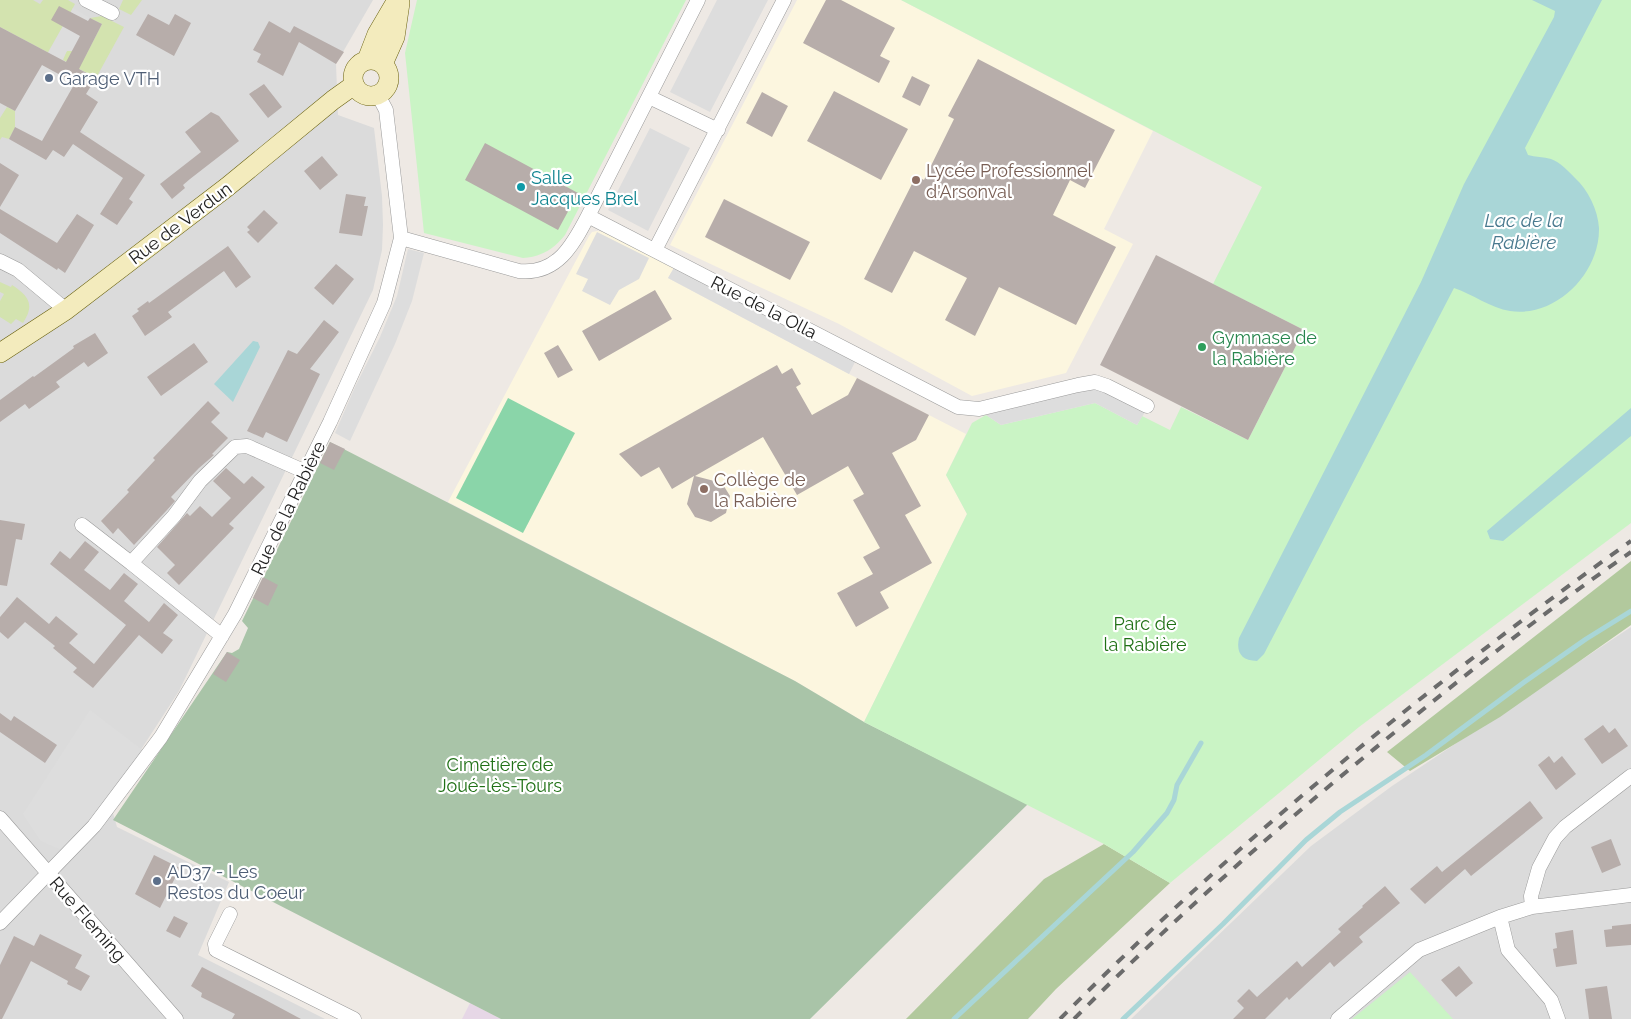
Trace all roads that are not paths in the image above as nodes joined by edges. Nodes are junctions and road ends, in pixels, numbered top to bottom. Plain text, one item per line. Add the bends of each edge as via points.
1 (86, 0) edge
2 (399, 0) edge
3 (698, 0) edge
4 (784, 0) edge
5 (112, 13) dead end
6 (375, 62) junction
7 (354, 85) junction
8 (378, 95) junction
9 (649, 97) junction
10 (718, 130) junction
11 (588, 216) junction
12 (401, 238) junction
13 (655, 250) junction
14 (0, 261) edge
15 (66, 310) junction
16 (0, 353) edge
17 (1147, 406) dead end
18 (306, 472) junction
19 (82, 525) dead end
20 (130, 563) junction
21 (222, 636) junction
22 (1631, 776) edge
23 (0, 818) edge
24 (48, 873) junction
25 (1631, 895) edge
26 (1532, 907) junction
27 (230, 914) dead end
28 (1500, 917) junction
29 (0, 923) edge
30 (346, 1017) edge
31 (176, 1019) edge
32 (1338, 1019) edge
33 (1558, 1019) edge

1 - 5 street
2 - 6 main road via 395,37
3 - 9 street
4 - 10 street
6 - 7 main road via 362,62 355,69
6 - 8 main road via 389,73 390,78
7 - 8 main road via 361,94
7 - 15 main road, Rue de Verdun via 227,188
8 - 12 street, Rue de la Rabière via 386,110
9 - 10 street
9 - 11 street
10 - 13 street
11 - 12 street via 573,245 562,257 550,266 529,272
11 - 13 street, Rue de la Olla
12 - 18 street, Rue de la Rabière via 384,303
13 - 17 street, Rue de la Olla via 958,407 979,409 1095,382
14 - 15 street via 18,270
15 - 16 main road, Rue de Verdun
18 - 20 street via 247,446 235,447 200,481 174,516
18 - 21 street, Rue de la Rabière
19 - 20 street
20 - 21 street
21 - 24 street, Rue de la Rabière via 160,737 94,826
22 - 26 street via 1555,838 1539,868 1531,896
23 - 24 street, Rue Fleming
24 - 29 street, Rue de la Rabière
24 - 31 street, Rue Fleming
25 - 26 street
26 - 28 street
27 - 30 street via 215,944 216,950
28 - 32 street via 1419,950
28 - 33 street via 1508,950 1551,1000

